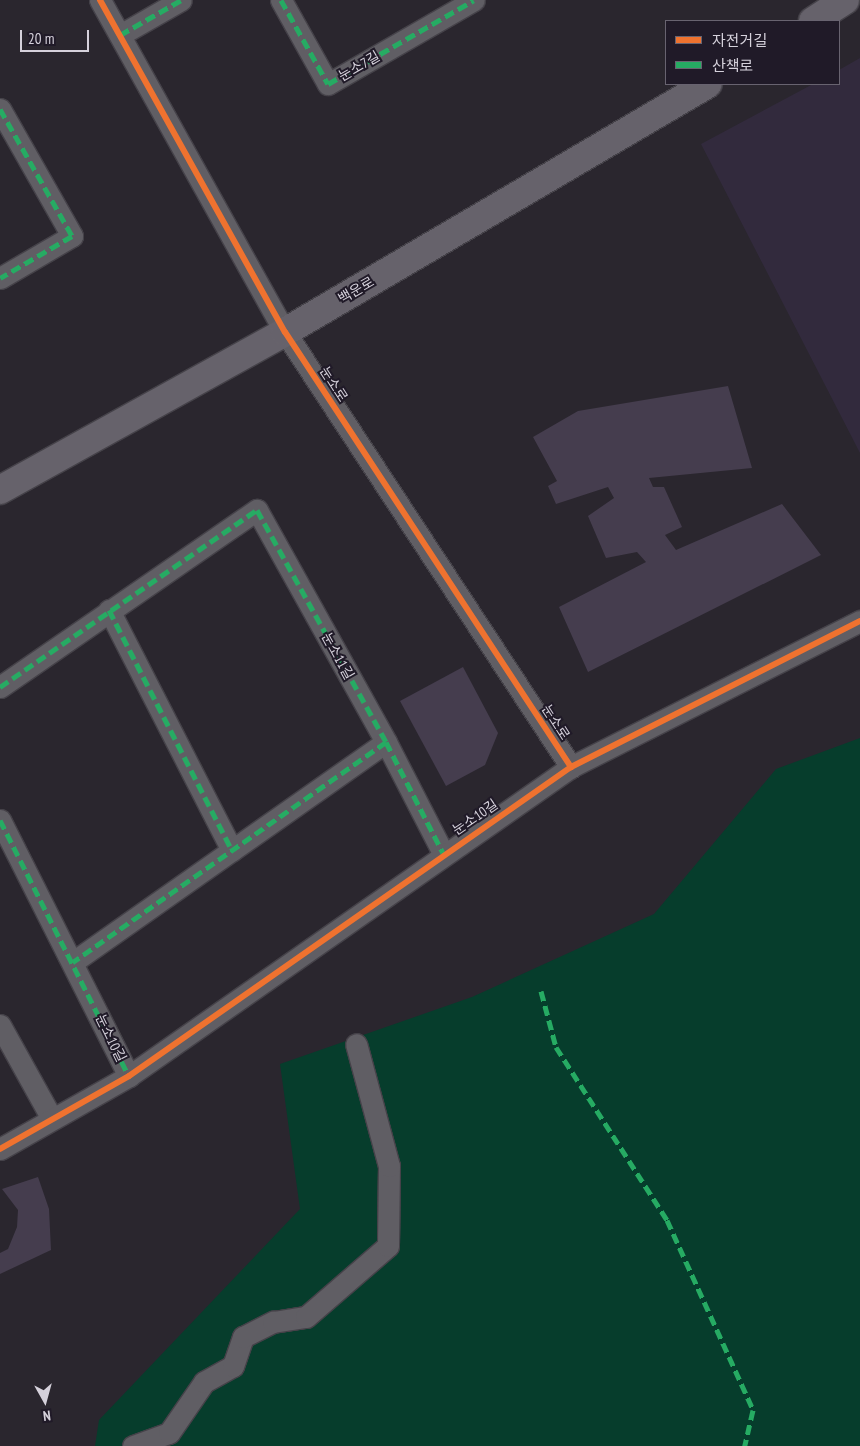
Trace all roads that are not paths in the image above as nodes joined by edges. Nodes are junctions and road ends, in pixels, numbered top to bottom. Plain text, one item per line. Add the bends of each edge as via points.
1 (100, 0) edge
2 (181, 0) edge
3 (281, 0) edge
4 (474, 0) edge
5 (845, 0) edge
6 (815, 20) edge
7 (120, 35) junction
8 (706, 85) edge
9 (0, 109) edge
10 (0, 278) edge
11 (284, 332) junction
12 (0, 490) edge
13 (108, 610) junction
14 (860, 621) edge
15 (0, 688) edge
16 (386, 742) junction
17 (571, 766) junction
18 (0, 820) edge
19 (232, 850) junction
20 (443, 853) junction
21 (73, 962) junction
22 (0, 1025) edge
23 (356, 1044) dead end
24 (130, 1076) junction
25 (51, 1117) junction
26 (0, 1148) edge
27 (133, 1446) edge

1 - 7 street, 눈소로
2 - 7 street
3 - 4 street, 눈소7길 via 328,84
5 - 6 main road
7 - 11 street, 눈소로
8 - 11 main road, 백운로
9 - 10 street via 72,236
11 - 12 main road, 백운로
11 - 17 street, 눈소로
13 - 15 street, 눈소11길
13 - 16 street, 눈소11길 via 257,510
13 - 19 street
14 - 17 street, 눈소10길
16 - 19 street
16 - 20 street
17 - 20 street, 눈소10길
18 - 21 street, 눈소10길
19 - 21 street
20 - 24 street, 눈소10길
21 - 24 street, 눈소10길
22 - 25 street
23 - 27 street via 389,1166 388,1246 306,1317 273,1322 243,1337 233,1366 204,1382 169,1433
24 - 25 street
25 - 26 street

